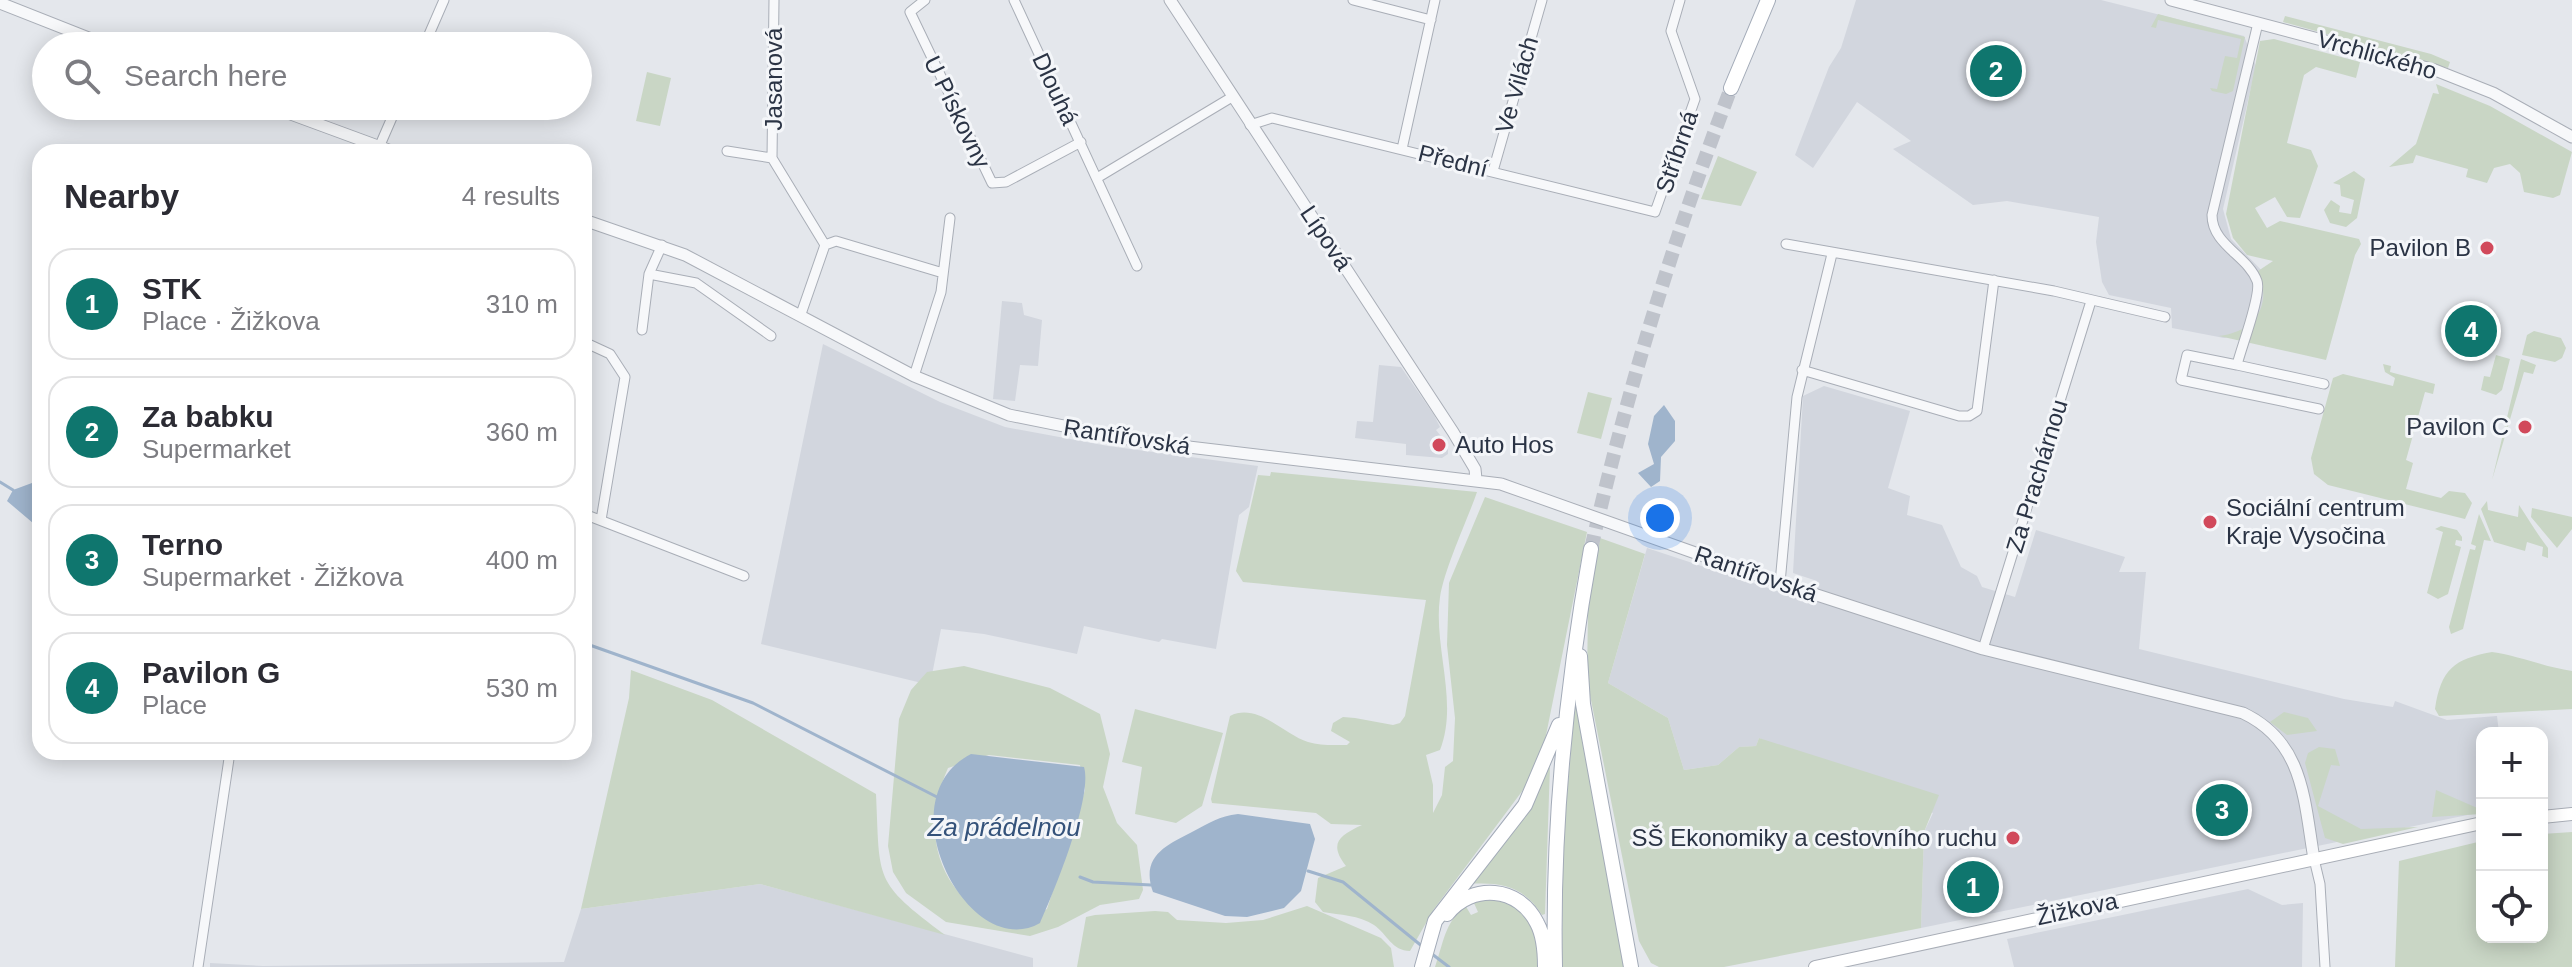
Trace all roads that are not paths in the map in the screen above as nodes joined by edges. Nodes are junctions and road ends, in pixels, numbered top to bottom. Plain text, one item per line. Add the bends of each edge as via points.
1 (444, 0) edge
2 (774, 0) edge
3 (925, 0) edge
4 (1014, 0) edge
5 (1170, 0) edge
6 (1353, 0) edge
7 (1435, 0) edge
8 (1542, 0) edge
9 (1680, 0) edge
10 (1768, 0) edge
11 (2171, 0) edge
12 (0, 3) edge
13 (1431, 20) junction
14 (2258, 23) junction
15 (73, 32) edge
16 (430, 32) edge
17 (1731, 88) tunnel mouth
18 (1232, 97) junction
19 (304, 120) edge
20 (391, 120) edge
21 (1250, 125) junction
22 (2572, 137) edge
23 (1081, 142) junction
24 (365, 144) edge
25 (380, 144) edge
26 (1402, 149) junction
27 (727, 151) dead end
28 (772, 158) junction
29 (1493, 171) junction
30 (1097, 178) junction
31 (1655, 212) joint
32 (950, 218) dead end
33 (592, 223) edge
34 (1786, 244) dead end
35 (662, 245) junction
36 (825, 245) junction
37 (1832, 254) junction
38 (1137, 266) dead end
39 (943, 273) junction
40 (649, 274) junction
41 (1994, 280) junction
42 (2091, 301) junction
43 (801, 314) junction
44 (2165, 317) dead end
45 (642, 330) dead end
46 (771, 336) dead end
47 (592, 346) edge
48 (2237, 365) junction
49 (1802, 370) junction
50 (914, 376) junction
51 (2324, 384) dead end
52 (2319, 409) dead end
53 (1476, 479) junction
54 (592, 517) edge
55 (601, 520) junction
56 (1591, 549) tunnel mouth
57 (744, 576) dead end
58 (1780, 583) junction
59 (1581, 602) junction
60 (1983, 649) junction
61 (1568, 699) junction
62 (229, 760) edge
63 (2572, 814) edge
64 (2548, 816) edge
65 (2476, 824) edge
66 (2314, 859) junction
67 (1433, 934) junction
68 (1625, 938) junction
69 (1426, 962) edge
70 (198, 967) edge
71 (1545, 967) edge
72 (1555, 967) edge
73 (1631, 967) edge
74 (1642, 967) edge
75 (1815, 967) edge
76 (2325, 967) edge

1 - 16 street
2 - 28 street, Jasanová
3 - 23 street, U Pískovny via 910,12 992,183 1006,182
4 - 23 street, Dlouhá
5 - 18 street, Lípová
6 - 13 street
7 - 13 street
8 - 29 street, Ve Vilách
9 - 31 street, Stříbrná via 1671,31 1695,99
10 - 17 main road
11 - 14 street, Vrchlického
12 - 15 street
13 - 26 street
14 - 22 street, Vrchlického via 2435,70 2493,93
14 - 48 street via 2212,215 2217,234 2258,282
18 - 21 street, Lípová
18 - 30 street
19 - 24 street
20 - 25 street
21 - 26 street, Přední via 1272,118
21 - 53 street, Lípová via 1453,432
23 - 30 street, Dlouhá
26 - 29 street, Přední
27 - 28 street, Jasanová
28 - 36 street, Jasanová
29 - 31 street, Přední
30 - 38 street, Dlouhá
32 - 39 street
33 - 35 street, Rantířovská
34 - 37 street
35 - 40 street
35 - 43 street, Rantířovská
36 - 39 street via 836,241
36 - 43 street
37 - 41 street
37 - 49 street
39 - 50 street
40 - 45 street
40 - 46 street via 696,283
41 - 42 street
41 - 49 street via 1977,411 1969,416
42 - 44 street
42 - 60 street, Za Prachárnou
43 - 50 street, Rantířovská
47 - 55 street via 614,357 625,377
48 - 51 street
48 - 52 street via 2187,355 2181,380
49 - 58 street
50 - 53 street, Rantířovská via 1009,415 1094,435
53 - 58 street, Rantířovská via 1523,490
54 - 55 street
55 - 57 street
56 - 59 main road
58 - 60 street, Rantířovská
59 - 61 main road
59 - 68 main road via 1583,704
60 - 66 street, Rantířovská via 2256,719 2281,740 2296,763
61 - 67 main road via 1532,794 1446,904
61 - 72 main road via 1556,830
62 - 70 street
63 - 64 main road
65 - 66 main road, Žižkova
66 - 75 main road, Žižkova
66 - 76 street
67 - 69 main road
67 - 71 main road via 1460,901 1481,893 1504,894 1525,905 1536,919
68 - 73 main road
68 - 74 main road

